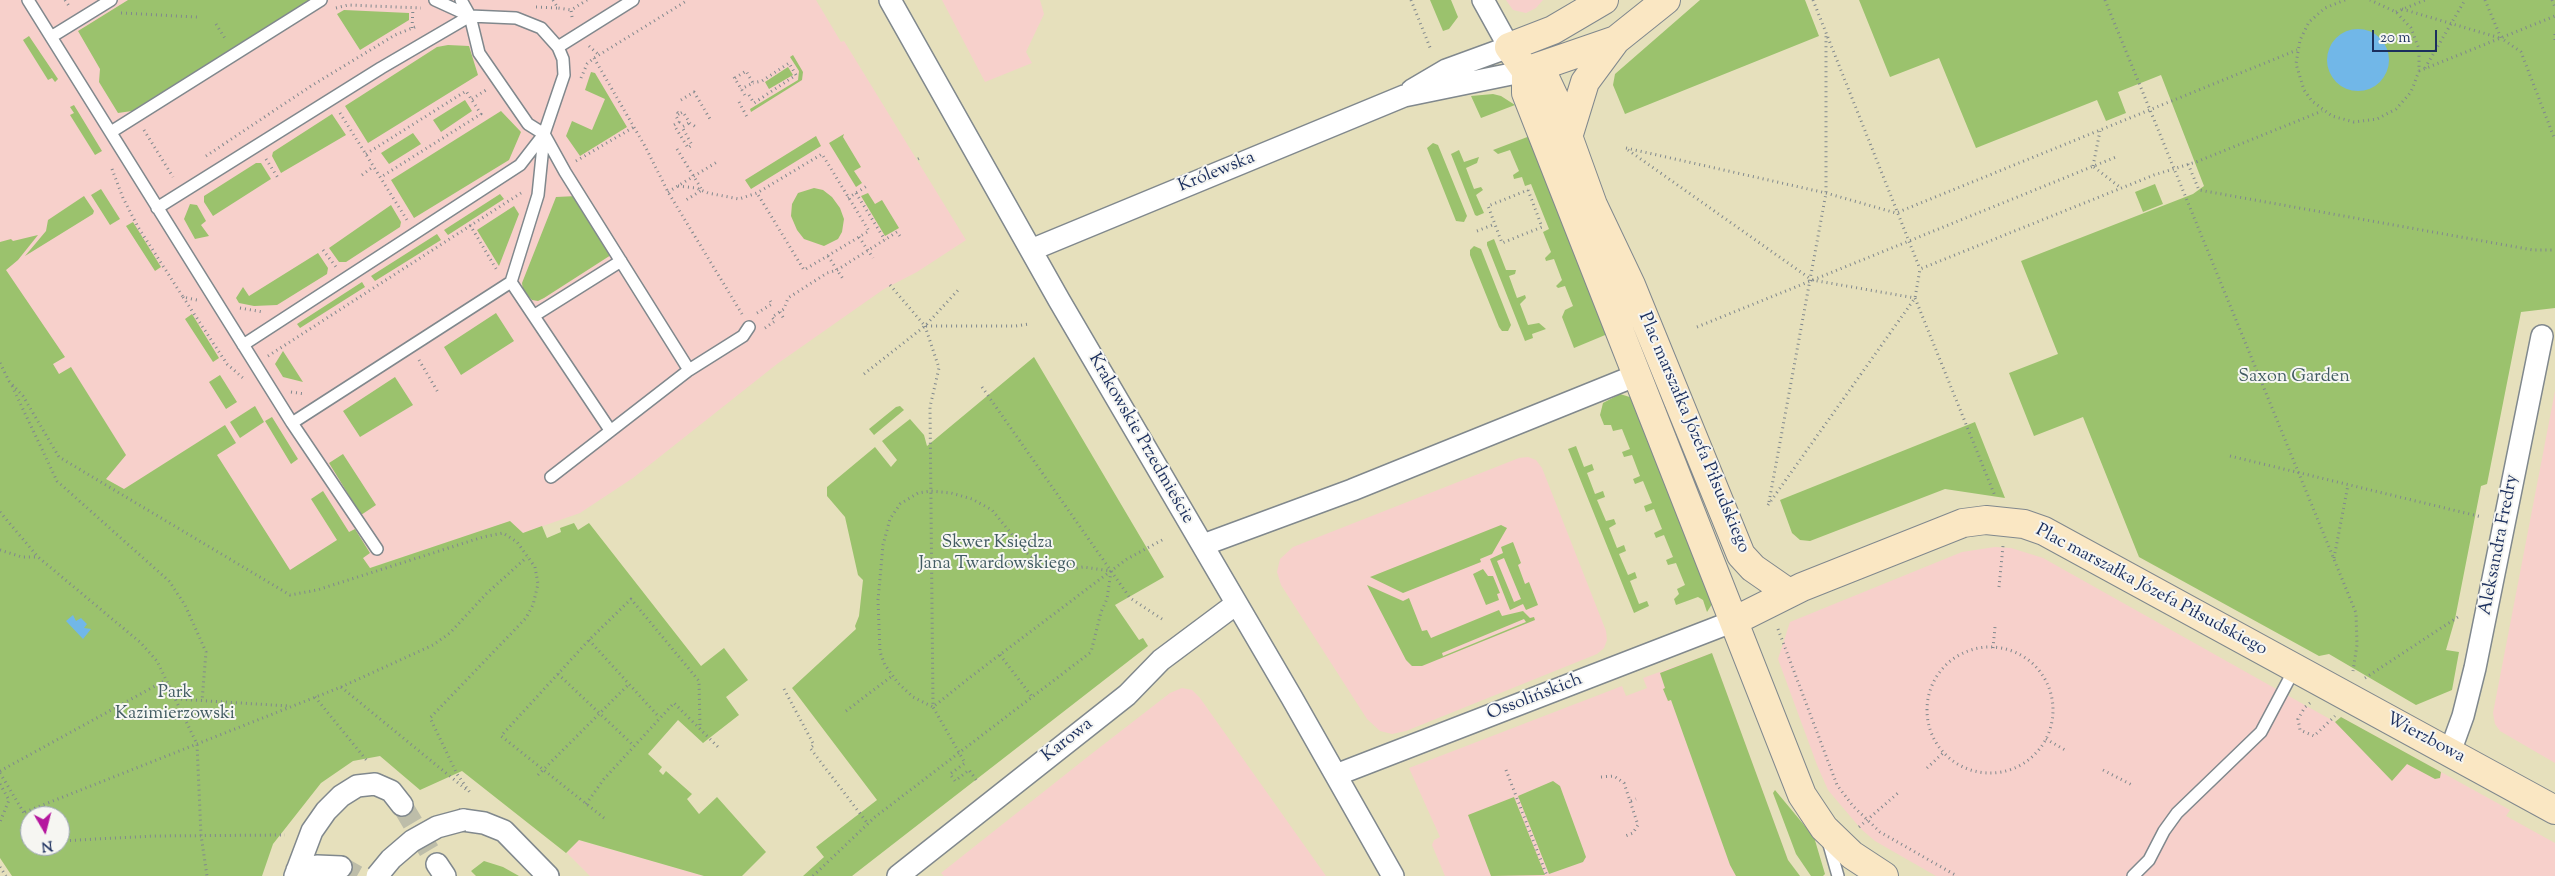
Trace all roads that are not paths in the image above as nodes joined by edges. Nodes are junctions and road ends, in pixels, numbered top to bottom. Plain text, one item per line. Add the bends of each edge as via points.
1 (28, 0) edge
2 (111, 0) edge
3 (320, 0) edge
4 (435, 0) edge
5 (461, 0) edge
6 (633, 0) edge
7 (890, 0) edge
8 (1484, 0) edge
9 (1604, 0) edge
10 (1666, 0) edge
11 (470, 16) junction
12 (51, 37) junction
13 (1616, 40) junction
14 (558, 47) junction
15 (1509, 48) junction
16 (1526, 71) junction
17 (1404, 96) junction
18 (111, 132) junction
19 (544, 134) junction
20 (1569, 134) junction
21 (157, 208) junction
22 (1031, 250) junction
23 (621, 261) junction
24 (511, 282) junction
25 (535, 315) junction
26 (747, 323) road end
27 (2542, 336) dead end
28 (243, 345) junction
29 (689, 370) junction
30 (1638, 375) junction
31 (292, 422) junction
32 (610, 430) junction
33 (551, 477) dead end
34 (1203, 545) junction
35 (376, 550) dead end
36 (1789, 592) junction
37 (1236, 604) junction
38 (1734, 621) junction
39 (2295, 668) junction
40 (2450, 752) junction
41 (1336, 775) junction
42 (402, 805) tunnel mouth
43 (2555, 810) edge
44 (1824, 828) junction
45 (341, 867) tunnel mouth
46 (296, 873) edge
47 (377, 876) edge
48 (548, 876) edge
49 (898, 876) edge
50 (1393, 876) edge
51 (1838, 876) edge
52 (1884, 876) edge
53 (2133, 876) edge

1 - 12 lane
2 - 12 lane
3 - 18 lane
4 - 11 lane
5 - 11 lane
6 - 14 lane
7 - 22 street, Krakowskie Przedmieście
8 - 15 street
9 - 15 street, Królewska via 1553,30
10 - 13 street
11 - 14 lane via 516,18 541,28
11 - 19 lane via 479,53 528,124
11 - 21 lane via 380,68
12 - 18 lane
13 - 16 street
13 - 20 street via 1585,82
14 - 19 lane via 564,75
15 - 16 street
15 - 17 street, Królewska via 1446,70 1423,81
16 - 17 street, Królewska
16 - 20 street, Plac marszałka Józefa Piłsudskiego via 1546,80
16 - 30 street, Plac marszałka Józefa Piłsudskiego via 1526,93
17 - 22 street, Królewska
18 - 21 lane
19 - 23 lane
19 - 24 lane via 538,195
19 - 28 lane via 520,165
20 - 36 street, Plac marszałka Józefa Piłsudskiego via 1589,196 1650,330 1741,555 1753,568
21 - 28 lane
22 - 34 street, Krakowskie Przedmieście
23 - 25 lane
23 - 29 lane
24 - 25 lane
24 - 31 lane
25 - 32 lane
26 - 29 lane via 742,336
27 - 40 street, Aleksandra Fredry via 2475,668
28 - 31 lane
29 - 32 lane
30 - 34 street
30 - 38 street, Plac marszałka Józefa Piłsudskiego
31 - 35 lane
32 - 33 lane
34 - 37 street, Krakowskie Przedmieście
36 - 38 street
36 - 39 street, Plac marszałka Józefa Piłsudskiego via 1963,523 2006,521 2044,531
37 - 41 street, Krakowskie Przedmieście
37 - 49 street, Karowa via 1161,660 1127,695
38 - 41 street, Ossolińskich
38 - 44 street, Plac marszałka Józefa Piłsudskiego via 1802,795
39 - 40 street, Wierzbowa
39 - 53 lane via 2261,732 2177,813 2150,860
40 - 43 street, Wierzbowa
41 - 50 street, Krakowskie Przedmieście
42 - 46 street via 391,791 375,784 357,786 341,796 312,831
44 - 51 lane
44 - 52 street, Plac marszałka Józefa Piłsudskiego via 1852,855
45 - 46 street via 317,866
47 - 48 street, bridge via 399,851 418,838 437,827 463,820 484,823 504,831

